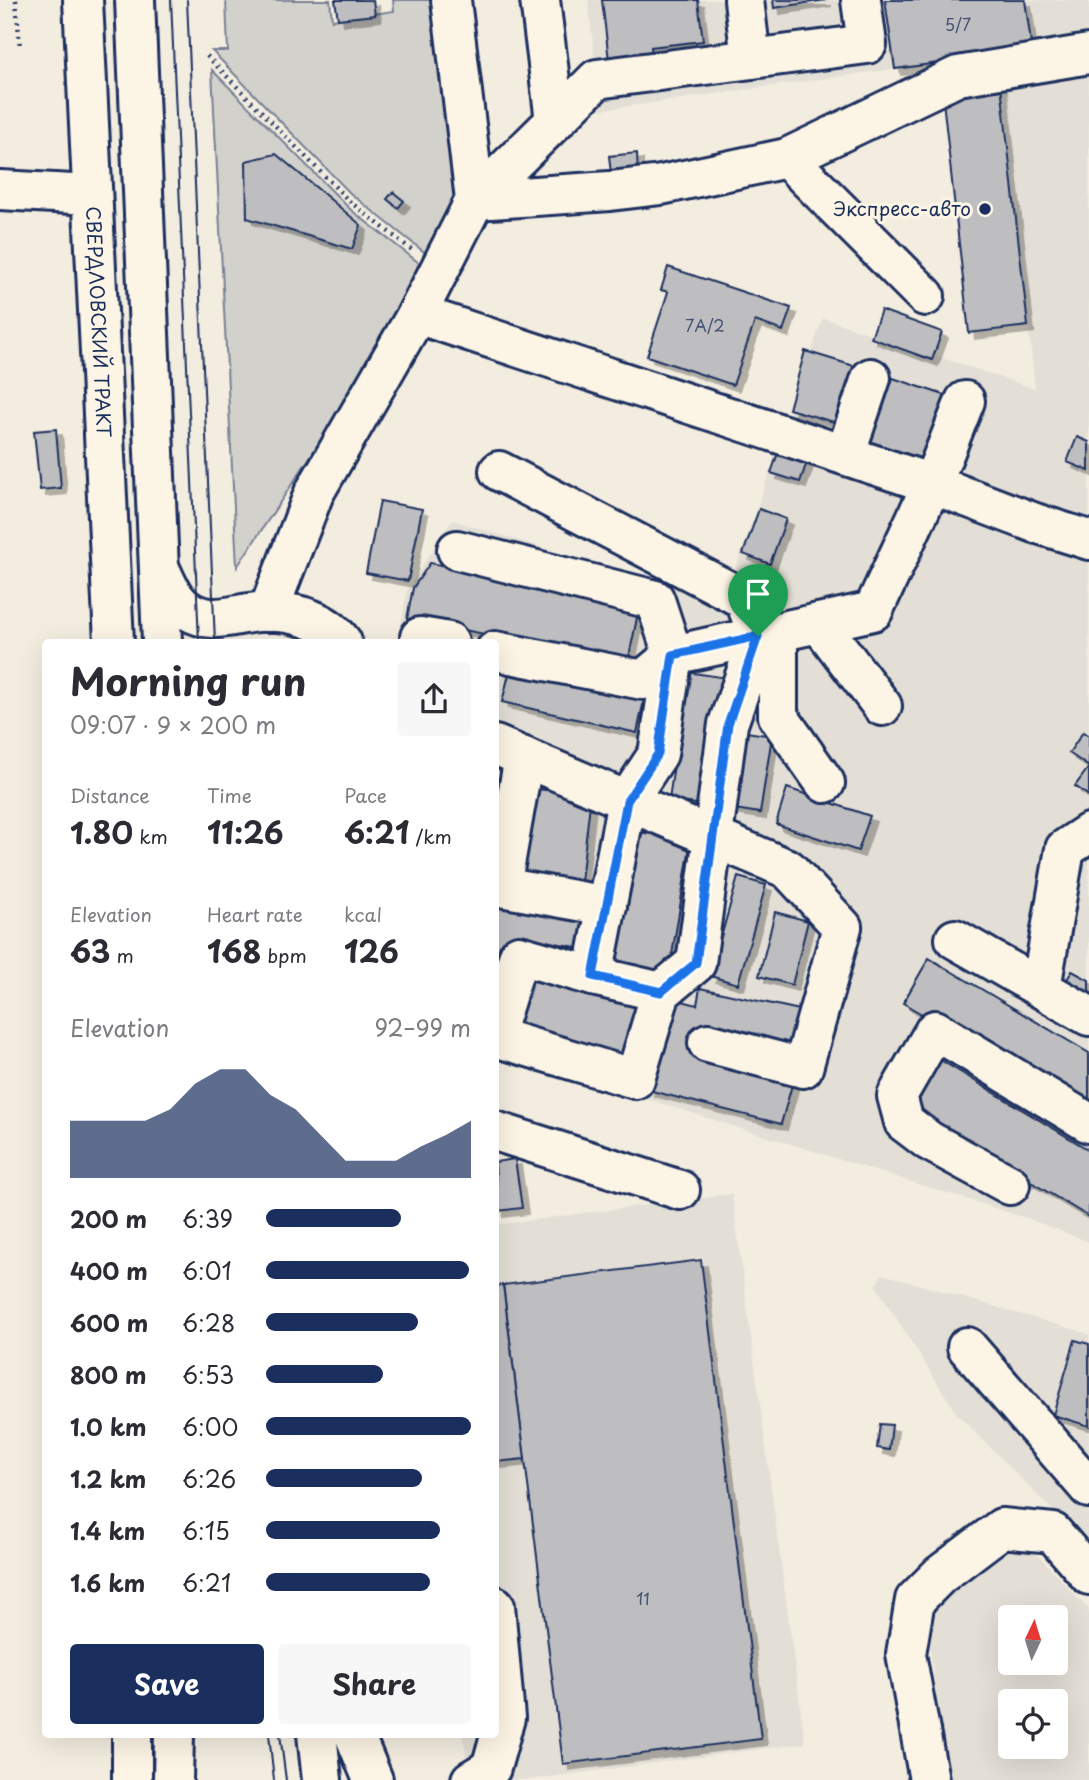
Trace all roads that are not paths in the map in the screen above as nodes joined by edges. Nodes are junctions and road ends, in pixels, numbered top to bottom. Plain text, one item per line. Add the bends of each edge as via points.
1 (83, 0) edge
2 (135, 0) edge
3 (451, 0) edge
4 (540, 0) edge
5 (744, 0) edge
6 (861, 0) edge
7 (1089, 54) edge
8 (751, 59) junction
9 (555, 121) junction
10 (786, 158) junction
11 (0, 190) edge
12 (144, 194) junction
13 (91, 195) junction
14 (474, 201) junction
15 (925, 296) dead end
16 (417, 314) junction
17 (871, 378) dead end
18 (965, 401) dead end
19 (845, 455) junction
20 (499, 471) dead end
21 (932, 484) junction
22 (1089, 540) edge
23 (457, 550) dead end
24 (161, 571) junction
25 (268, 612) junction
26 (820, 623) junction
27 (202, 631) edge
28 (768, 634) junction
29 (114, 639) edge
30 (163, 639) edge
31 (339, 639) edge
32 (499, 652) edge
33 (673, 655) junction
34 (882, 706) dead end
35 (509, 751) edge
36 (825, 783) dead end
37 (627, 801) junction
38 (1089, 833) edge
39 (714, 838) junction
40 (499, 875) edge
41 (499, 887) edge
42 (607, 906) junction
43 (954, 939) dead end
44 (593, 976) junction
45 (503, 984) edge
46 (1041, 988) junction
47 (661, 992) junction
48 (499, 1009) edge
49 (1089, 1016) edge
50 (499, 1035) edge
51 (708, 1043) dead end
52 (1089, 1123) edge
53 (499, 1131) edge
54 (1010, 1185) dead end
55 (680, 1190) dead end
56 (967, 1347) dead end
57 (1089, 1488) edge
58 (1089, 1575) edge
59 (499, 1651) edge
60 (499, 1737) edge
61 (132, 1738) edge
62 (174, 1738) edge
63 (318, 1738) edge
64 (356, 1738) edge
65 (499, 1738) edge
66 (487, 1776) edge
67 (132, 1780) edge
68 (173, 1780) edge
69 (323, 1780) edge
70 (373, 1780) edge
71 (929, 1780) edge

1 - 13 main road, СВЕРДЛОВСКИЙ ТРАКТ
2 - 12 main road
3 - 14 main road
4 - 9 main road
5 - 8 main road
6 - 8 main road via 867,44
7 - 10 main road via 958,76
8 - 9 main road via 597,79
9 - 14 main road
10 - 14 main road via 661,186
10 - 15 main road
11 - 13 main road
12 - 13 main road
12 - 24 main road
13 - 29 main road, СВЕРДЛОВСКИЙ ТРАКТ
14 - 16 main road
16 - 19 main road
16 - 25 main road via 313,493
17 - 19 main road
18 - 21 main road
19 - 21 main road
20 - 28 main road via 744,599
21 - 22 main road
21 - 26 main road via 873,611
23 - 33 main road via 654,600
24 - 27 main road via 170,591
24 - 30 main road
25 - 27 main road
25 - 31 main road via 314,620
26 - 28 main road
26 - 34 main road
28 - 33 main road
28 - 36 main road via 778,716
28 - 39 main road via 728,724
32 - 33 main road via 643,680
33 - 37 main road via 658,754
35 - 37 main road
35 - 40 main road
37 - 39 main road
37 - 42 main road
38 - 46 main road via 1065,849
39 - 47 main road via 696,963
39 - 51 main road via 788,869 842,927 803,1069
41 - 42 main road
42 - 44 main road
43 - 46 main road
44 - 45 main road via 519,956
44 - 47 main road
45 - 48 main road
46 - 49 main road
47 - 50 main road via 635,1080
52 - 54 main road via 934,1030 897,1096 904,1122 929,1142
53 - 55 main road
56 - 57 main road
58 - 71 main road via 1053,1533 1002,1528 915,1600 906,1654
59 - 60 main road via 505,1718
61 - 67 main road
62 - 68 main road
63 - 69 main road
64 - 70 main road
65 - 66 main road

